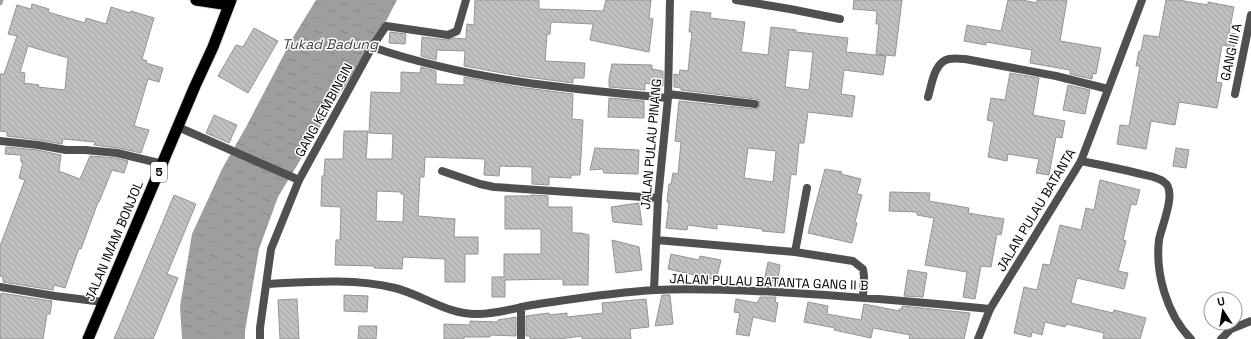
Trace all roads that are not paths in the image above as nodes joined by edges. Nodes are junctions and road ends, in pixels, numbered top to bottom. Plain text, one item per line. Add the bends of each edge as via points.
1 (196, 0) edge
2 (466, 0) edge
3 (670, 0) edge
4 (736, 0) edge
5 (1142, 0) edge
6 (230, 2) edge
7 (1251, 15) edge
8 (840, 19) dead end
9 (372, 47) junction
10 (1108, 90) junction
11 (1235, 94) dead end
12 (668, 96) junction
13 (928, 96) dead end
14 (755, 104) dead end
15 (178, 127) junction
16 (0, 141) edge
17 (1081, 161) junction
18 (163, 164) junction
19 (442, 171) dead end
20 (297, 179) junction
21 (807, 188) dead end
22 (658, 198) junction
23 (656, 240) junction
24 (795, 252) junction
25 (267, 284) junction
26 (0, 287) edge
27 (654, 290) junction
28 (863, 298) junction
29 (104, 302) junction
30 (521, 307) junction
31 (990, 310) junction
32 (1251, 321) edge
33 (88, 339) edge
34 (260, 339) edge
35 (521, 339) edge
36 (978, 339) edge
37 (1191, 339) edge
38 (1221, 339) edge

1 - 6 highway, 5
2 - 9 street, GANG KEMBINGIN via 457,32 448,35 386,26
3 - 12 street, JALAN PULAU PINANG
4 - 8 street
5 - 10 street, JALAN PULAU BATANTA
6 - 15 highway, JALAN IMAM BONJOL / 5 via 214,46
7 - 11 street, GANG III A
9 - 12 street via 413,60 502,79 548,86
9 - 20 street, GANG KEMBINGIN
10 - 13 street via 1056,76 965,59 948,59 940,64
10 - 17 street, JALAN PULAU BATANTA
12 - 14 street
12 - 22 street, JALAN PULAU PINANG
15 - 18 highway, JALAN IMAM BONJOL / 5
15 - 20 street
16 - 18 street via 66,150 118,153
17 - 31 street, JALAN PULAU BATANTA
17 - 37 street via 1151,177 1165,182 1168,186 1169,201 1159,240 1159,264 1163,290 1172,313
18 - 29 highway, JALAN IMAM BONJOL / 5
19 - 22 street via 494,187
20 - 25 street, GANG KEMBINGIN via 271,249
21 - 24 street
22 - 23 street, JALAN PULAU PINANG
23 - 24 street
23 - 27 street, JALAN PULAU PINANG
24 - 28 street via 853,261 858,264 863,269
25 - 30 street, JALAN PULAU BATANTA GANG II B via 380,284 468,314 489,314
25 - 34 street, GANG KEMBINGIN
26 - 29 street
27 - 28 street, JALAN PULAU BATANTA GANG II B via 696,288
27 - 30 street, JALAN PULAU BATANTA GANG II B
28 - 31 street, JALAN PULAU BATANTA GANG II B
29 - 33 highway, JALAN IMAM BONJOL / 5
30 - 35 street
31 - 36 street, JALAN PULAU BATANTA
32 - 38 street via 1231,329

